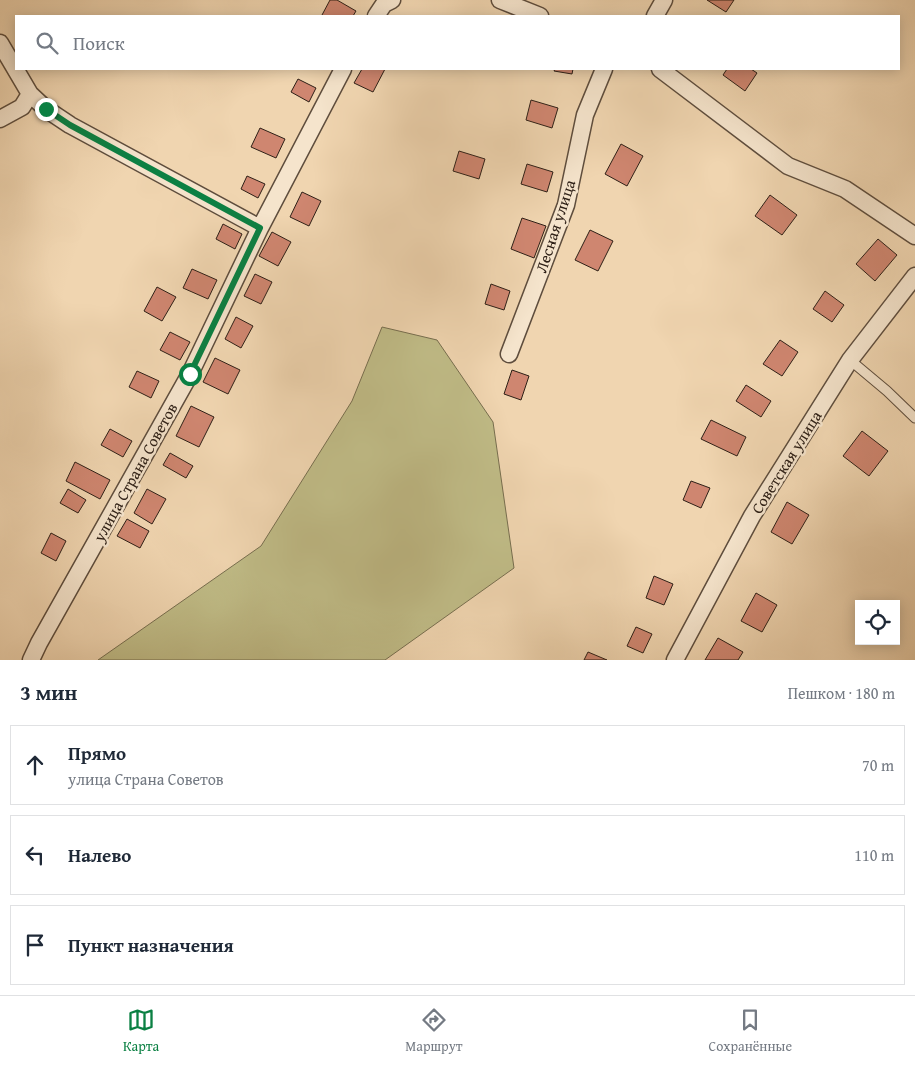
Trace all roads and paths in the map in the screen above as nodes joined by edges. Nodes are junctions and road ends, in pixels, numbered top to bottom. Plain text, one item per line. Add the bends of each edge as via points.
1 (392, 0) edge
2 (500, 0) edge
3 (664, 0) edge
4 (377, 15) edge
5 (538, 15) edge
6 (656, 15) edge
7 (0, 43) edge
8 (15, 68) edge
9 (16, 70) edge
10 (343, 70) edge
11 (604, 70) edge
12 (661, 70) edge
13 (30, 94) junction
14 (0, 119) edge
15 (260, 228) junction
16 (915, 236) edge
17 (915, 276) edge
18 (509, 354) dead end
19 (850, 360) junction
20 (915, 418) edge
21 (31, 660) edge
22 (675, 660) edge

1 - 4 street via 384,4
2 - 5 street
3 - 6 street
7 - 8 street
9 - 13 street
10 - 15 street, улица Страна Советов
11 - 18 street, Лесная улица via 585,115 566,205
12 - 16 street via 788,166 845,189
13 - 14 street via 22,107
13 - 15 street via 70,125
15 - 21 street, улица Страна Советов via 190,374
17 - 19 street, Советская улица
19 - 20 lane
19 - 22 street, Советская улица via 752,516

